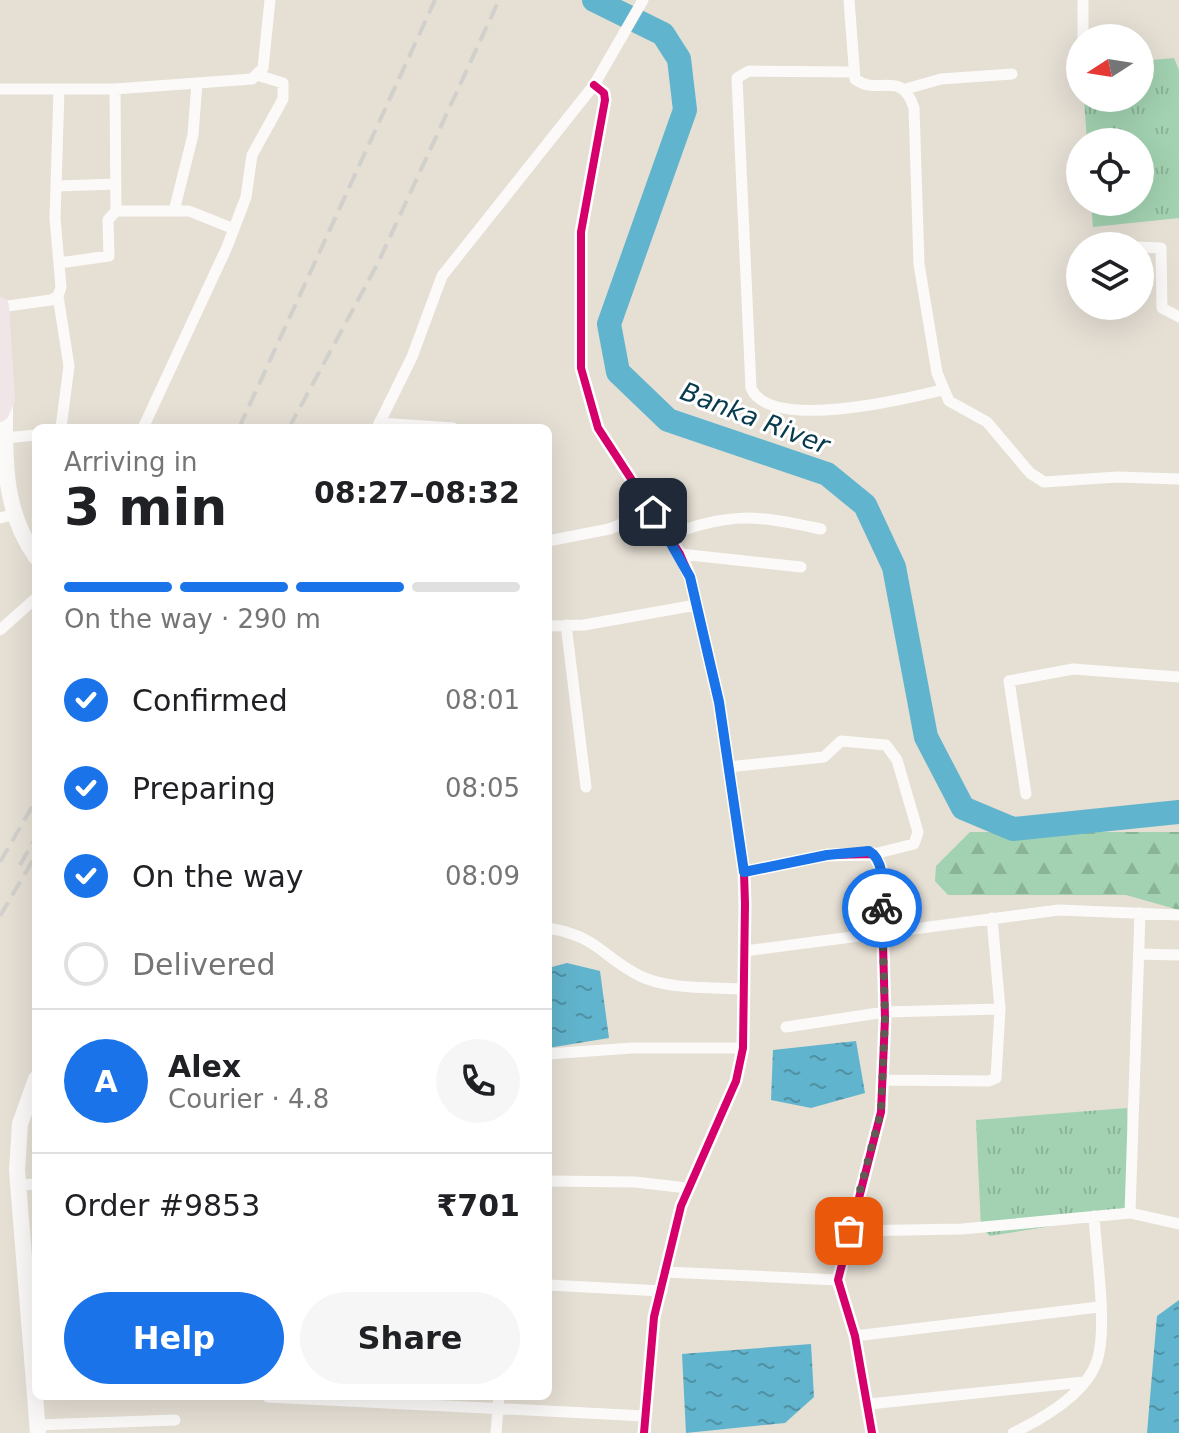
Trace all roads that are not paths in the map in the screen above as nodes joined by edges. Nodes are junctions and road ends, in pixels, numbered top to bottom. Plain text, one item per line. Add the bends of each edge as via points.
1 (270, 0) edge
2 (643, 0) edge
3 (849, 0) edge
4 (1083, 0) edge
5 (1083, 24) edge
6 (852, 72) junction
7 (1012, 74) dead end
8 (257, 75) junction
9 (197, 83) junction
10 (594, 85) junction
11 (0, 89) edge
12 (115, 89) junction
13 (906, 89) junction
14 (59, 90) junction
15 (116, 184) junction
16 (58, 186) junction
17 (116, 211) junction
18 (174, 211) junction
19 (234, 229) junction
20 (1154, 248) edge
21 (59, 263) junction
22 (58, 296) junction
23 (0, 306) edge
24 (1179, 317) edge
25 (942, 390) junction
26 (2, 409) edge
27 (62, 424) edge
28 (145, 424) edge
29 (379, 424) edge
30 (32, 435) edge
31 (5, 438) junction
32 (3, 459) edge
33 (1179, 479) edge
34 (653, 512) junction
35 (6, 516) edge
36 (821, 529) dead end
37 (668, 535) junction
38 (552, 540) edge
39 (32, 552) edge
40 (680, 554) junction
41 (801, 567) dead end
42 (32, 602) edge
43 (696, 605) junction
44 (566, 625) junction
45 (552, 626) edge
46 (0, 630) edge
47 (1179, 677) edge
48 (728, 767) junction
49 (586, 787) dead end
50 (1026, 794) dead end
51 (874, 854) junction
52 (744, 872) junction
53 (1140, 913) junction
54 (1179, 915) edge
55 (992, 918) junction
56 (552, 929) edge
57 (884, 932) junction
58 (745, 951) junction
59 (1139, 954) junction
60 (1179, 955) edge
61 (744, 989) junction
62 (1000, 1009) junction
63 (885, 1012) junction
64 (786, 1027) dead end
65 (743, 1048) junction
66 (552, 1054) edge
67 (884, 1080) junction
68 (32, 1090) edge
69 (552, 1181) edge
70 (27, 1185) edge
71 (687, 1188) junction
72 (1130, 1213) junction
73 (1094, 1216) junction
74 (1179, 1224) edge
75 (849, 1231) junction
76 (666, 1272) junction
77 (838, 1280) junction
78 (552, 1285) edge
79 (662, 1291) junction
80 (32, 1296) edge
81 (1099, 1307) junction
82 (855, 1336) junction
83 (1084, 1382) junction
84 (37, 1400) edge
85 (407, 1400) edge
86 (499, 1402) edge
87 (869, 1404) junction
88 (645, 1416) junction
89 (175, 1420) dead end
90 (38, 1429) edge
91 (496, 1433) edge
92 (644, 1433) edge
93 (872, 1433) edge
94 (1013, 1433) edge

1 - 8 street via 263,68
2 - 10 street
3 - 6 street
4 - 5 street
6 - 13 street via 861,83
6 - 25 street via 749,71 737,78 751,388 763,403 812,411
7 - 13 street via 941,79
8 - 9 street
8 - 19 street via 276,79 285,90 252,155 246,197
9 - 12 street
9 - 18 street via 193,135
10 - 29 street via 442,276 412,357
10 - 34 street via 605,100 581,232 581,368 598,428
11 - 14 street
12 - 14 street
12 - 15 street
13 - 25 street via 916,124 919,264
14 - 16 street
15 - 16 street
15 - 17 street
16 - 21 street
17 - 18 street
17 - 21 street via 108,220 109,256
18 - 19 street via 196,213
19 - 28 street
20 - 24 street via 1161,248 1162,308
21 - 22 street
22 - 23 street
22 - 27 street via 69,366
23 - 26 main road
25 - 33 street via 955,406 997,432 1015,457 1044,482
26 - 31 street
30 - 31 street
31 - 32 street
32 - 35 street
34 - 37 street
34 - 38 street via 609,529
35 - 39 street
36 - 37 street via 758,516 726,518
37 - 40 street
40 - 41 street
40 - 43 street
42 - 46 street
43 - 44 street
43 - 48 street
44 - 45 street
44 - 49 street
47 - 50 street via 1073,669 1009,681
48 - 51 street via 824,757 841,741 886,745 897,760 918,832 914,844
48 - 52 street
51 - 52 street via 827,855
51 - 57 street via 881,868
52 - 58 street
53 - 54 street
53 - 55 street via 1059,910
53 - 59 street
55 - 57 street
55 - 62 street
56 - 61 street via 593,941 648,979
57 - 58 street
57 - 63 street
58 - 61 street
59 - 60 street
59 - 72 street
61 - 65 street
62 - 63 street
62 - 67 street via 996,1078
63 - 64 street
63 - 67 street
65 - 66 street
65 - 71 street via 736,1081
67 - 75 street via 875,1143
68 - 70 street via 20,1124
69 - 71 street
70 - 80 street
71 - 76 street
72 - 73 street
72 - 74 street
73 - 75 street via 962,1229
73 - 81 street
75 - 77 street
76 - 77 street
76 - 79 street
77 - 82 street
78 - 79 street
79 - 88 street via 648,1357
81 - 82 street
81 - 83 street via 1097,1362
82 - 87 street
83 - 87 street
83 - 94 street via 1071,1397
84 - 90 street
85 - 86 street
86 - 88 street
86 - 91 street
87 - 93 street
88 - 92 street
89 - 90 street

